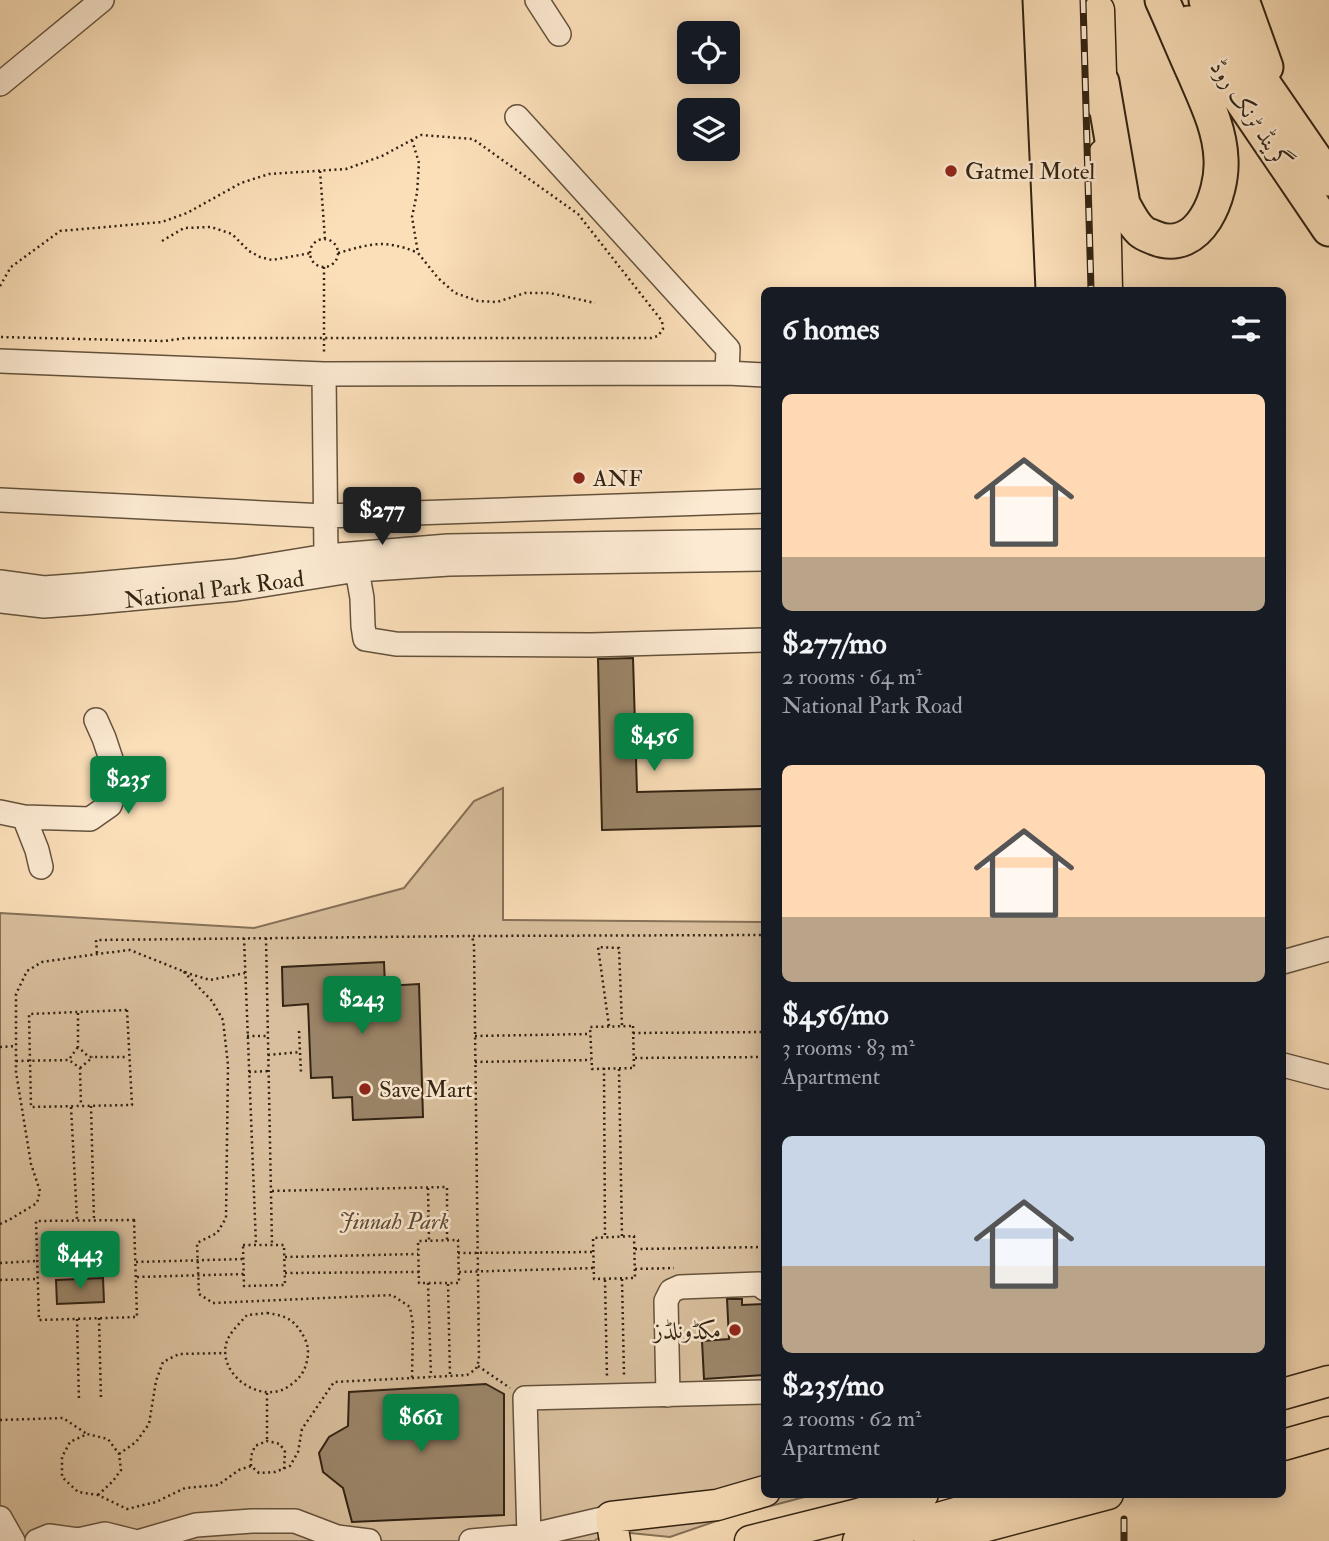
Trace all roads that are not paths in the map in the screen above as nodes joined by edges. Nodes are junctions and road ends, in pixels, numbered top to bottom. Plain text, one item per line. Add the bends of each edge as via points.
1 (102, 0) edge
2 (537, 0) edge
3 (1040, 0) edge
4 (1065, 0) edge
5 (1162, 0) edge
6 (1173, 0) edge
7 (1206, 0) edge
8 (1242, 0) edge
9 (1099, 10) dead end
10 (559, 34) dead end
11 (1102, 82) junction
12 (0, 84) edge
13 (1280, 109) junction
14 (517, 117) dead end
15 (1329, 179) edge
16 (1329, 229) edge
17 (1053, 287) edge
18 (1073, 287) edge
19 (1107, 287) edge
20 (0, 361) edge
21 (727, 373) junction
22 (324, 374) junction
23 (761, 375) edge
24 (0, 500) edge
25 (761, 501) edge
26 (325, 516) junction
27 (761, 541) edge
28 (326, 556) junction
29 (761, 559) edge
30 (357, 570) junction
31 (0, 582) edge
32 (0, 601) edge
33 (761, 640) edge
34 (96, 720) dead end
35 (0, 812) edge
36 (24, 817) junction
37 (41, 867) dead end
38 (1329, 949) edge
39 (1286, 961) edge
40 (1286, 1066) edge
41 (1329, 1077) edge
42 (761, 1286) edge
43 (1329, 1374) edge
44 (1286, 1381) edge
45 (1329, 1381) edge
46 (761, 1392) edge
47 (1286, 1393) edge
48 (668, 1395) junction
49 (1329, 1411) edge
50 (1286, 1423) edge
51 (1329, 1432) edge
52 (1286, 1444) edge
53 (761, 1492) edge
54 (851, 1498) edge
55 (910, 1498) edge
56 (1008, 1498) edge
57 (1093, 1498) edge
58 (0, 1518) edge
59 (613, 1529) edge
60 (529, 1536) junction
61 (13, 1541) edge
62 (37, 1541) edge
63 (78, 1541) edge
64 (133, 1541) edge
65 (141, 1541) edge
66 (369, 1541) edge
67 (471, 1541) edge
68 (737, 1541) edge
69 (750, 1541) edge
70 (858, 1541) edge
71 (930, 1541) edge

1 - 12 street
2 - 10 street
3 - 17 highway
4 - 18 main road
5 - 11 highway via 1220,142 1222,163 1216,197 1192,235 1165,242 1141,232 1133,222 1123,204
6 - 16 highway, گرینڈ ٹرنک روڈ
7 - 13 highway, گرینڈ ٹرنک روڈ
8 - 13 highway
9 - 11 main road
11 - 19 main road
13 - 15 highway, گرینڈ ٹرنک روڈ
14 - 21 street via 728,349
20 - 22 street
21 - 22 street
21 - 23 street
22 - 26 street
24 - 26 street
25 - 26 street
26 - 28 street
27 - 28 street, National Park Road via 448,546
28 - 31 street, National Park Road via 71,586 44,588
29 - 30 street, National Park Road via 449,564
30 - 32 street, National Park Road via 159,597 44,606
30 - 33 street via 365,639 396,644 591,645
34 - 36 street via 118,780 110,805 90,819
35 - 36 street
36 - 37 street
38 - 39 street
40 - 41 street
42 - 48 street via 671,1291 666,1301
43 - 44 main road
45 - 47 main road
46 - 48 street
48 - 60 street via 525,1398
49 - 50 main road
51 - 52 main road
53 - 59 main road
54 - 68 main road
55 - 69 main road
56 - 70 main road
57 - 71 main road
58 - 61 street
59 - 60 street
60 - 67 street
62 - 63 street via 49,1536
63 - 64 street via 105,1534
65 - 66 street via 196,1525 295,1521 337,1536

